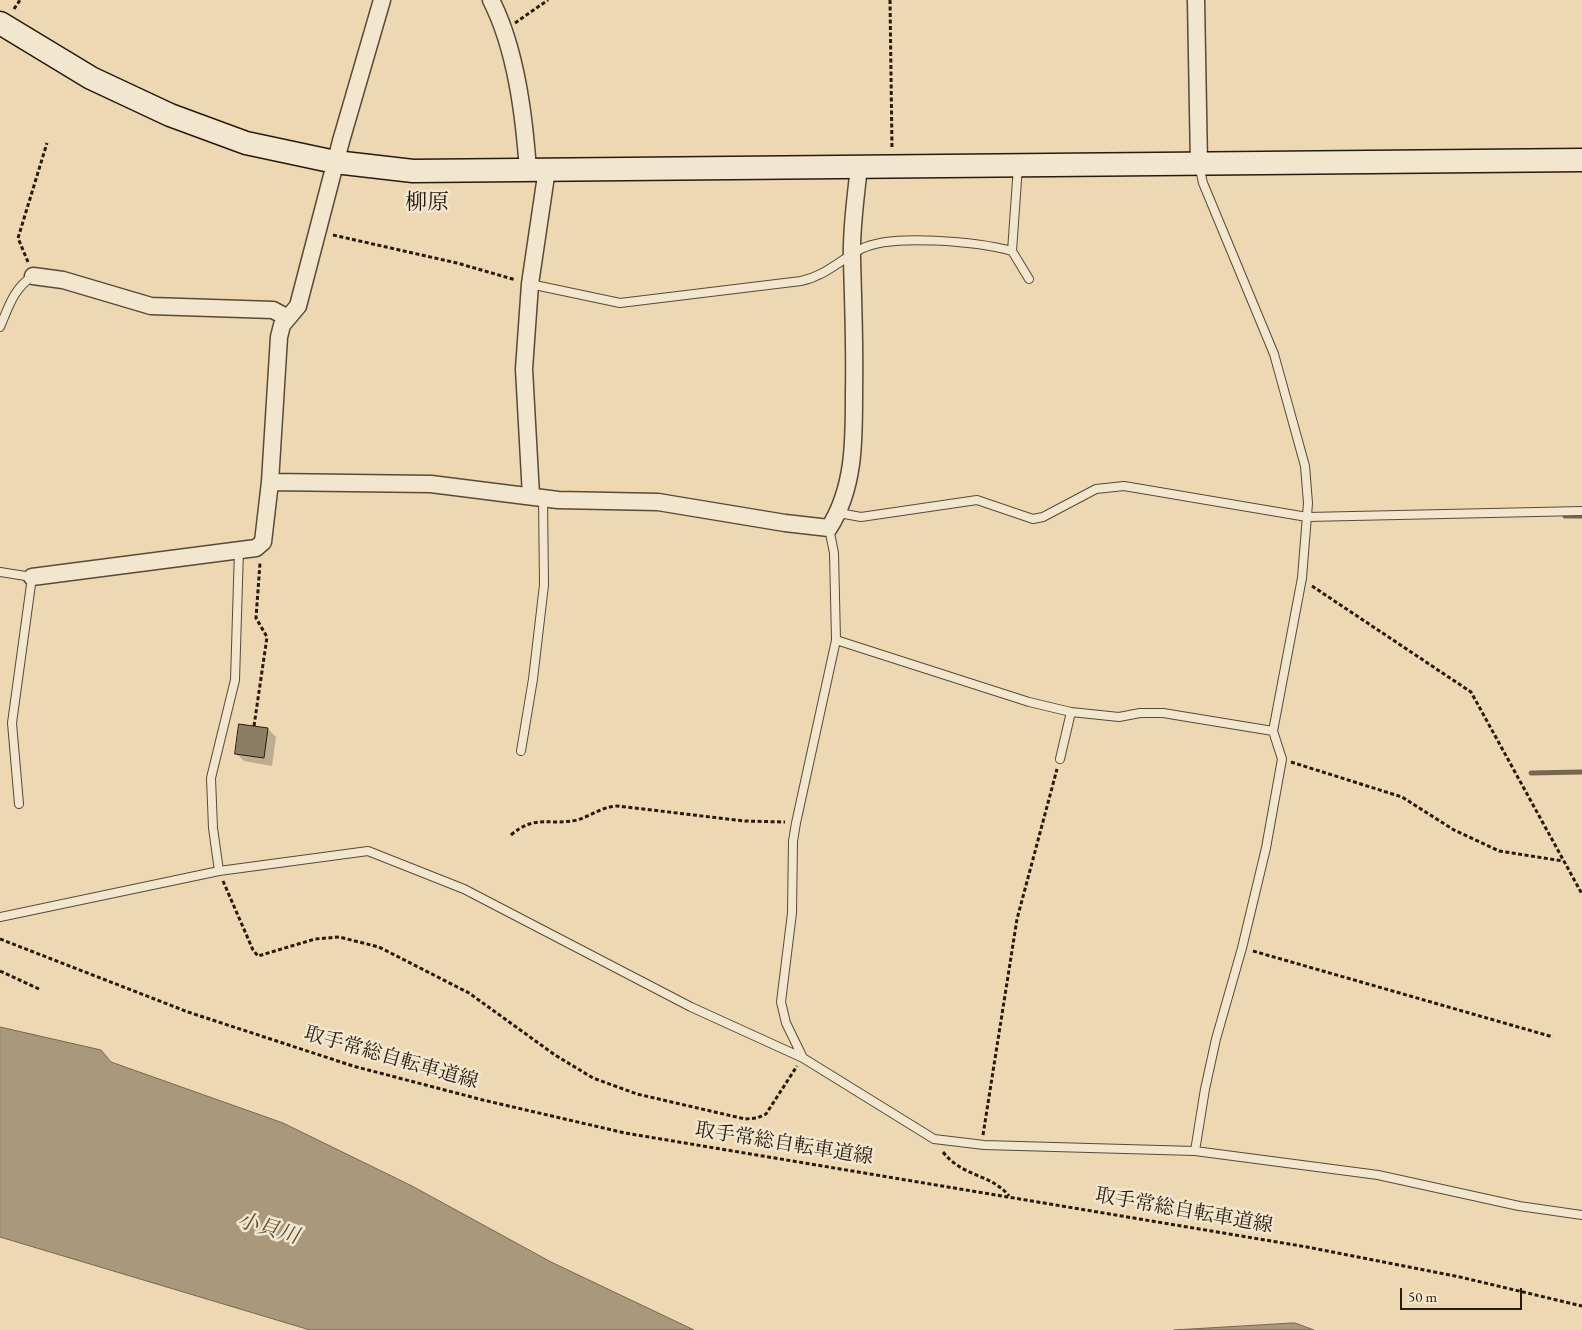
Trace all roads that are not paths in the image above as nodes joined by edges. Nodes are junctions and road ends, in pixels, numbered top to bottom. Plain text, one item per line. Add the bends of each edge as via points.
1 (382, 0) edge
2 (491, 0) edge
3 (1196, 0) edge
4 (6, 17) edge
5 (1582, 160) edge
6 (336, 162) junction
7 (1018, 164) junction
8 (1199, 164) junction
9 (859, 166) junction
10 (538, 170) junction
11 (1012, 252) junction
12 (852, 256) junction
13 (33, 276) joint
14 (1029, 279) dead end
15 (530, 284) junction
16 (288, 318) junction
17 (0, 327) edge
18 (270, 482) junction
19 (537, 497) junction
20 (1582, 511) edge
21 (839, 513) junction
22 (1307, 517) junction
23 (829, 528) junction
24 (239, 550) junction
25 (0, 572) edge
26 (32, 577) junction
27 (836, 640) junction
28 (1071, 712) junction
29 (1273, 731) junction
30 (521, 751) dead end
31 (1060, 759) road end
32 (18, 804) dead end
33 (219, 871) junction
34 (0, 917) edge
35 (803, 1058) junction
36 (1195, 1151) junction
37 (1582, 1215) edge

1 - 6 street
2 - 10 street via 504,28 525,128
3 - 8 street
4 - 6 street via 91,78 170,115 246,143
5 - 8 street
6 - 10 street via 413,171
6 - 16 street via 298,306
7 - 8 street
7 - 9 street
7 - 11 lane
8 - 22 lane via 1203,183 1274,354 1305,466
9 - 10 street
9 - 12 street
10 - 15 street
11 - 12 lane via 967,243 906,241 868,246
11 - 14 lane
12 - 15 lane via 801,282 620,303
12 - 21 street via 854,439 848,485
13 - 16 street via 64,280 151,306 273,310
13 - 17 lane via 14,294
15 - 19 street via 524,369
16 - 18 street via 279,337
18 - 19 street via 431,484
18 - 24 street via 263,542 256,548
19 - 23 street via 584,502 658,502
19 - 30 lane via 544,585
20 - 22 lane
21 - 22 lane via 861,517 977,500 1033,519 1043,518 1096,489 1124,486
21 - 23 street
22 - 29 lane via 1302,578
23 - 27 lane via 834,553
24 - 26 street
24 - 33 lane via 235,680 211,778
25 - 26 lane
26 - 32 lane via 12,723
27 - 28 lane via 1029,702
27 - 35 lane via 796,823 792,913 781,1002 786,1023
28 - 29 lane via 1119,717 1163,713
28 - 31 lane
29 - 36 lane via 1282,759 1266,848 1216,1038
33 - 34 lane
33 - 35 lane via 368,851 464,889 691,1007
35 - 36 lane via 934,1139 984,1145
36 - 37 lane via 1378,1175 1519,1206

